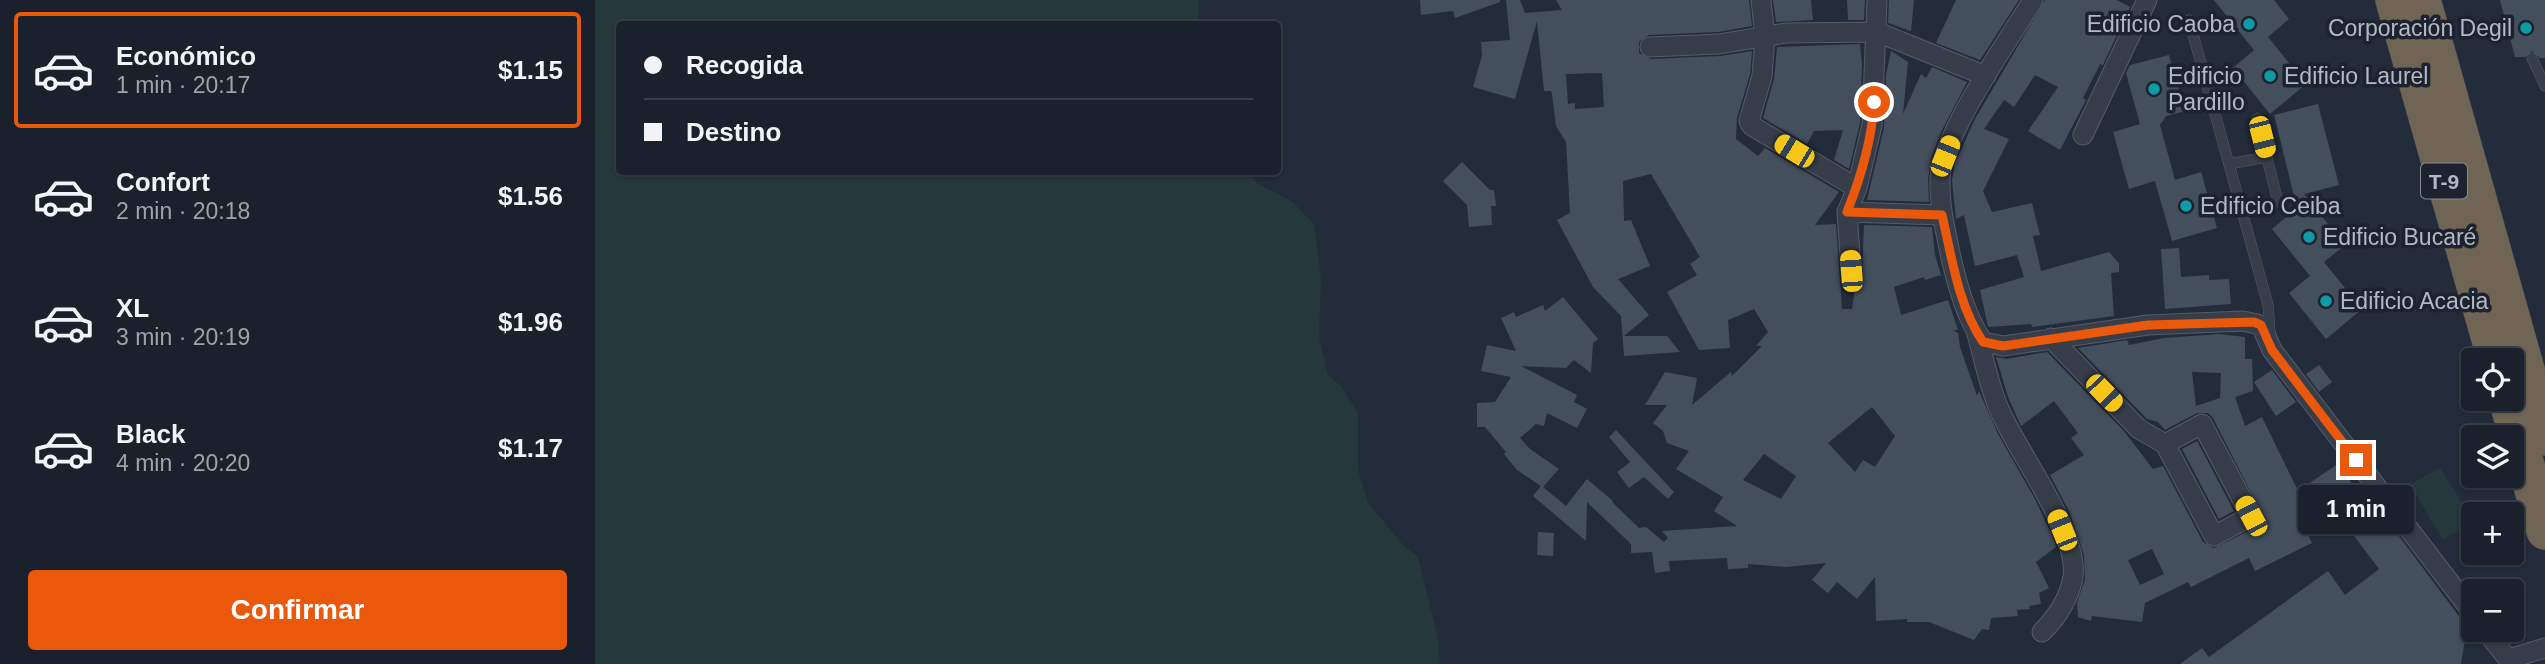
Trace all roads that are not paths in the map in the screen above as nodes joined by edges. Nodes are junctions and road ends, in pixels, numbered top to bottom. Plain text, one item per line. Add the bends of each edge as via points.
1 (1761, 0) edge
2 (1877, 0) edge
3 (2033, 0) edge
4 (2147, 0) edge
5 (2394, 0) edge
6 (2422, 0) edge
7 (2189, 20) dead end
8 (1877, 32) junction
9 (1765, 37) junction
10 (1650, 47) dead end
11 (2532, 58) dead end
12 (1986, 76) junction
13 (2545, 86) edge
14 (2257, 118) dead end
15 (2083, 135) dead end
16 (2267, 157) junction
17 (2229, 164) junction
18 (1857, 188) junction
19 (2278, 202) dead end
20 (1847, 212) junction
21 (1942, 215) junction
22 (1851, 271) dead end
23 (1976, 332) junction
24 (2051, 338) junction
25 (2493, 348) edge
26 (2272, 350) junction
27 (2510, 411) edge
28 (2545, 437) edge
29 (2165, 444) junction
30 (2545, 531) edge
31 (2461, 597) edge
32 (2042, 632) dead end
33 (2494, 642) edge
34 (2545, 648) edge
35 (2506, 662) edge

1 - 9 street
2 - 8 street
3 - 12 street
4 - 15 street
5 - 25 highway, T-9
6 - 28 highway, T-9
7 - 17 lane
8 - 9 street
8 - 12 street
8 - 18 street via 1872,125
9 - 10 street
9 - 18 street via 1762,76 1749,121
11 - 13 lane
12 - 21 street via 1945,156 1940,177
14 - 16 lane
16 - 17 lane
16 - 19 lane
17 - 26 lane via 2268,305
18 - 20 street
20 - 21 street
20 - 22 street
21 - 23 street via 1955,274
23 - 24 street via 1992,345
23 - 32 street via 2000,410 2068,546 2073,575 2064,605
24 - 26 street via 2148,325 2243,321 2261,325
24 - 29 street via 2139,429
26 - 31 street
27 - 30 highway
29 - 29 street via 2214,536 2251,516 2202,425
33 - 35 street
34 - 35 street

